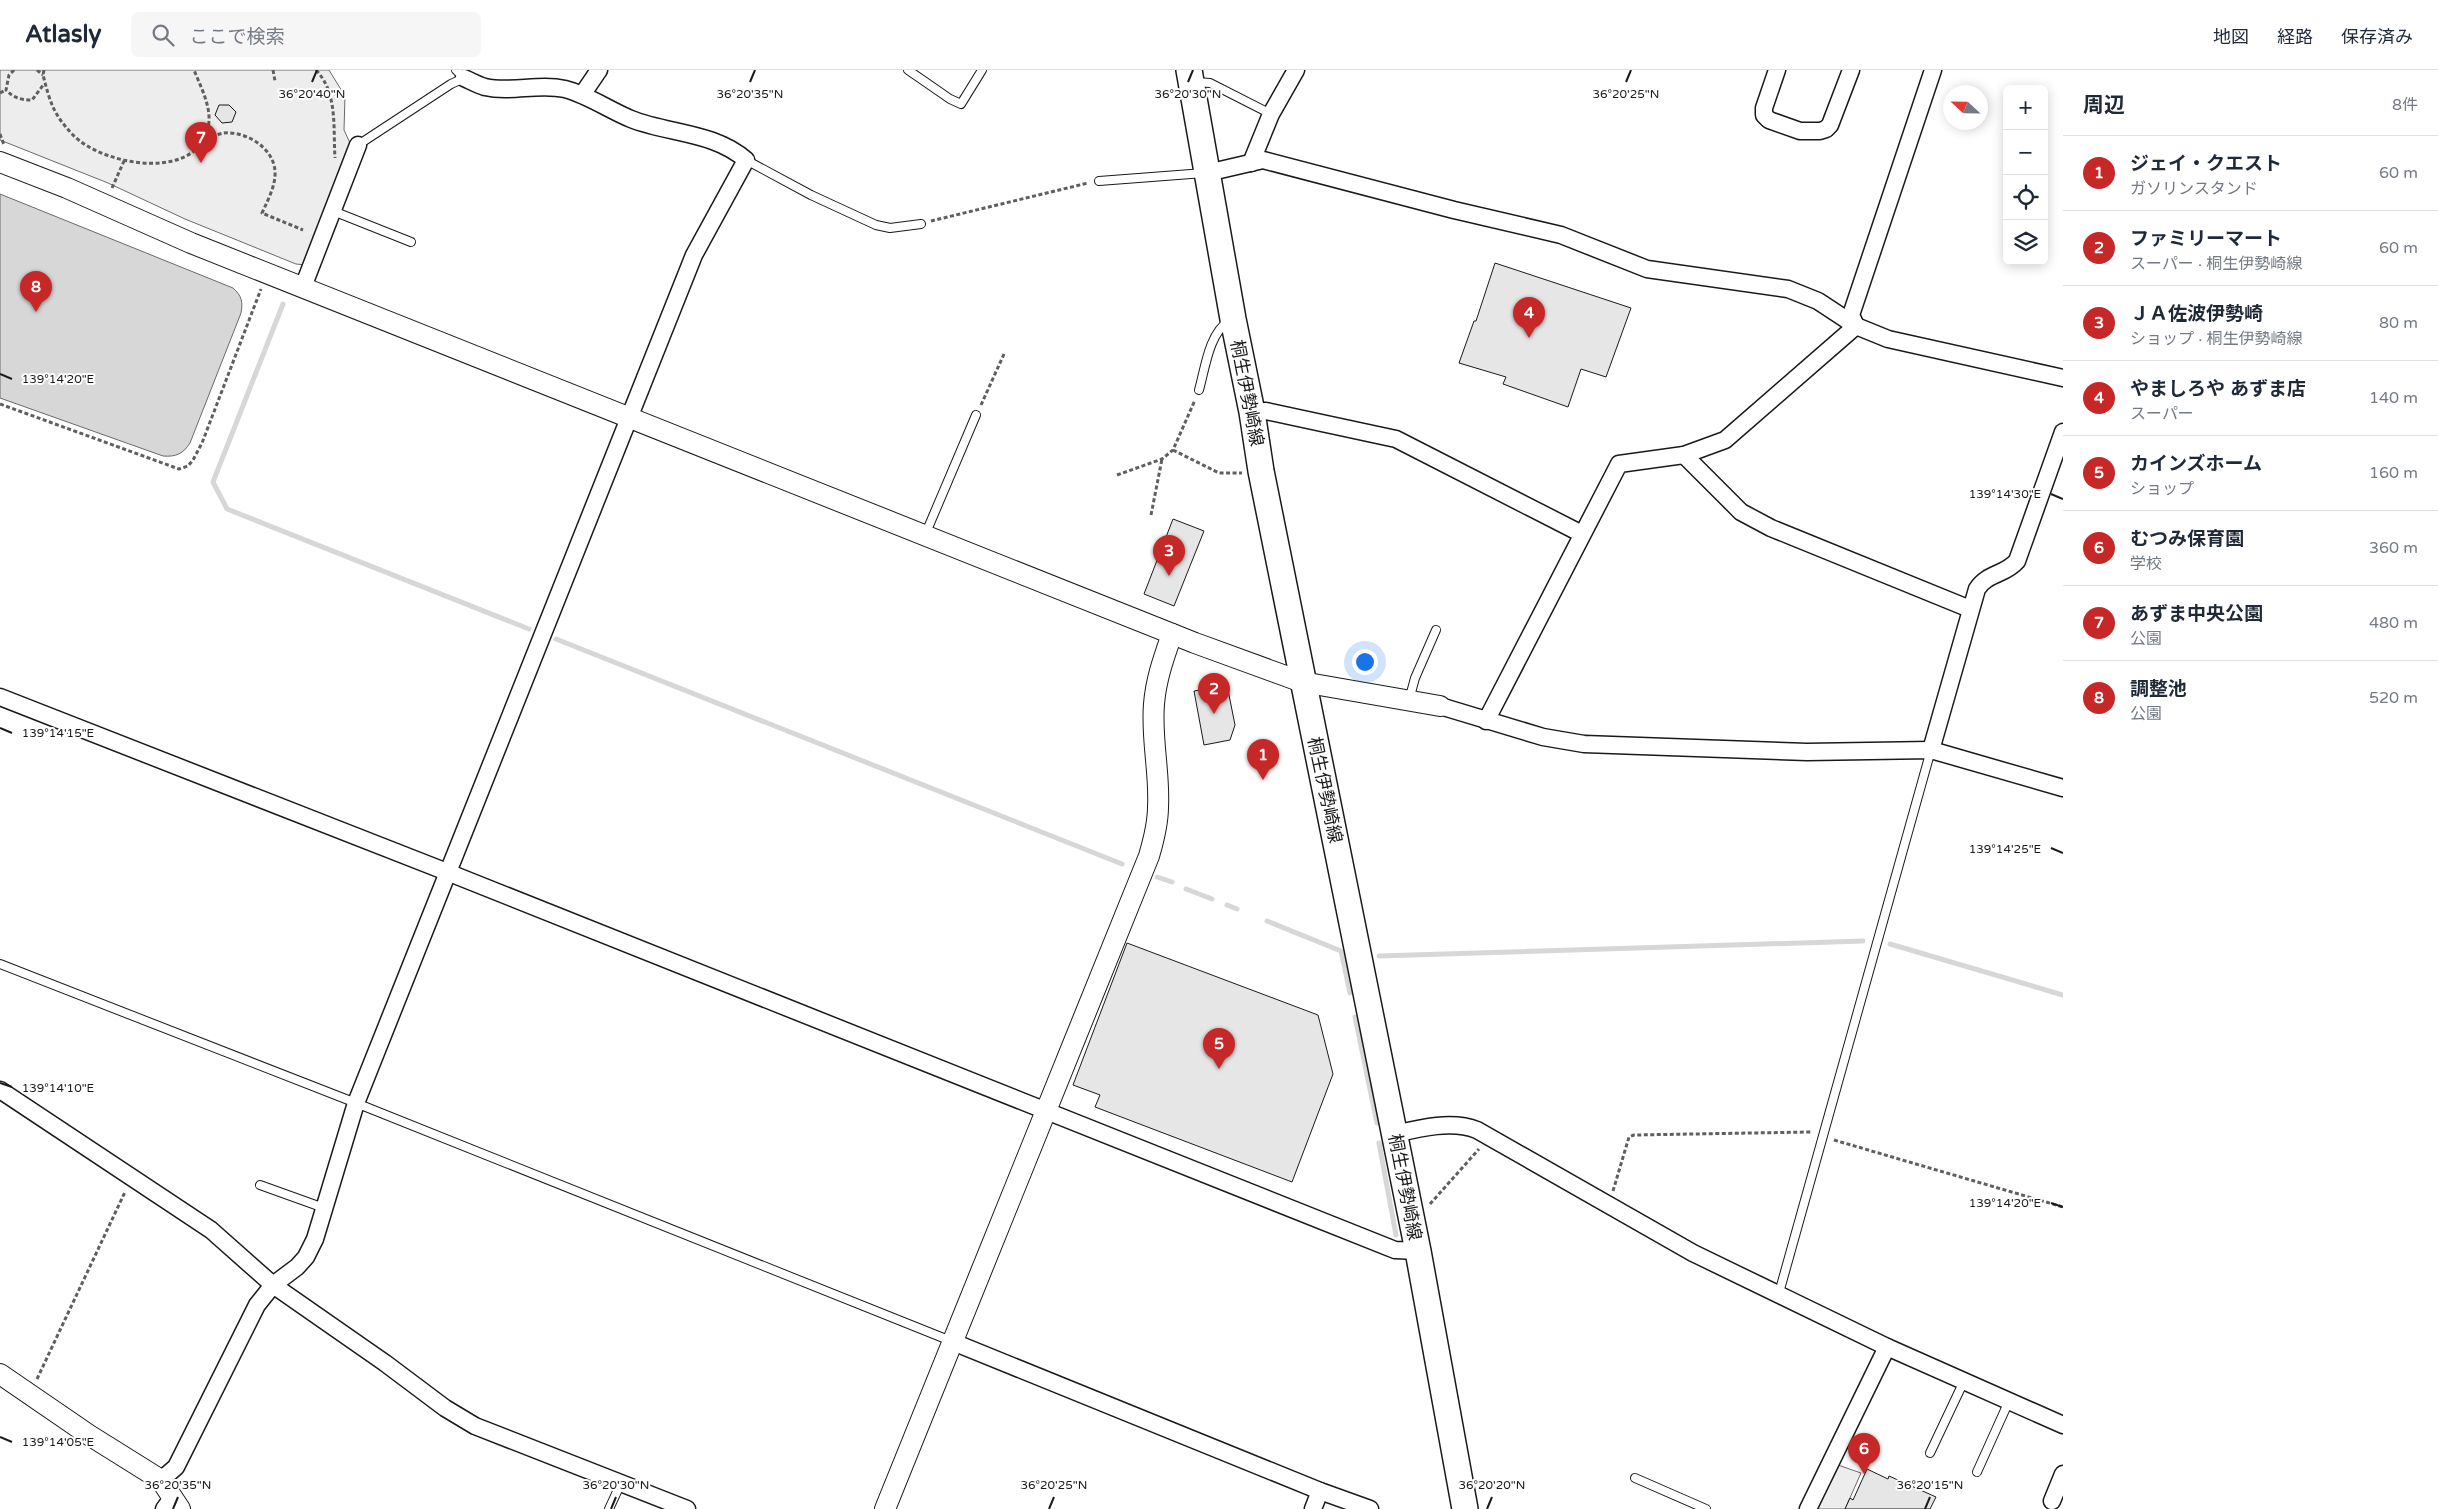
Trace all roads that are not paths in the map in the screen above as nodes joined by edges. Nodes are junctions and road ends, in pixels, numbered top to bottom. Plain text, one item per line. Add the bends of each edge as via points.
1 (599, 70) edge
2 (908, 70) edge
3 (982, 70) edge
4 (1296, 70) edge
5 (1777, 70) edge
6 (1851, 70) edge
7 (1933, 70) edge
8 (460, 74) edge
9 (1190, 76) edge
10 (582, 95) junction
11 (1271, 114) junction
12 (358, 145) joint
13 (2, 154) edge
14 (746, 160) junction
15 (1251, 163) junction
16 (1207, 173) junction
17 (1099, 182) road end
18 (333, 211) junction
19 (921, 224) road end
20 (412, 242) dead end
21 (303, 287) junction
22 (1233, 319) junction
23 (1856, 326) junction
24 (2063, 378) edge
25 (1199, 390) road end
26 (1252, 412) junction
27 (976, 415) road end
28 (629, 418) junction
29 (2063, 432) edge
30 (1684, 455) junction
31 (1582, 534) junction
32 (924, 535) junction
33 (1970, 609) junction
34 (1436, 630) dead end
35 (1172, 634) junction
36 (1302, 682) junction
37 (0, 697) edge
38 (1409, 700) junction
39 (1440, 706) joint
40 (1486, 721) junction
41 (1931, 750) junction
42 (2063, 788) edge
43 (447, 872) junction
44 (0, 964) edge
45 (0, 1090) edge
46 (356, 1103) junction
47 (1047, 1111) junction
48 (1395, 1134) junction
49 (260, 1185) dead end
50 (324, 1208) junction
51 (1418, 1251) junction
52 (273, 1285) junction
53 (1779, 1293) junction
54 (953, 1342) junction
55 (1887, 1347) junction
56 (0, 1374) edge
57 (1964, 1381) junction
58 (2009, 1401) junction
59 (2063, 1425) edge
60 (1930, 1453) dead end
61 (1977, 1472) dead end
62 (2063, 1474) edge
63 (1635, 1478) dead end
64 (161, 1480) junction
65 (621, 1483) junction
66 (1320, 1491) junction
67 (2052, 1501) dead end
68 (172, 1505) edge
69 (609, 1509) edge
70 (687, 1509) edge
71 (885, 1509) edge
72 (1313, 1509) edge
73 (1370, 1509) edge
74 (1464, 1509) edge
75 (1706, 1509) edge
76 (1808, 1509) edge

1 - 10 street
2 - 3 lane via 961,104
4 - 11 street
5 - 6 street via 1764,108 1766,118 1800,131 1812,132 1830,125
7 - 23 street via 1851,315
8 - 10 street via 486,87 543,86
8 - 12 lane
9 - 11 lane
9 - 16 main road, 桐生伊勢崎線
10 - 14 street via 633,120 733,148
11 - 15 street
12 - 18 street
13 - 21 street via 67,188
14 - 19 lane via 876,226 890,228
14 - 28 street via 694,256
15 - 16 street
15 - 23 street via 1263,160 1561,235 1647,269 1788,289 1818,301
16 - 17 lane
16 - 22 main road, 桐生伊勢崎線
18 - 20 lane
18 - 21 street
21 - 28 street
22 - 25 lane via 1216,334
22 - 26 main road, 桐生伊勢崎線
23 - 24 street via 1888,339
23 - 30 street via 1725,440
26 - 31 street via 1266,411 1396,439
26 - 36 main road, 桐生伊勢崎線
27 - 32 lane
28 - 32 street
28 - 43 street
29 - 33 street via 2018,561 2008,570 1984,579
30 - 31 street via 1619,464
30 - 33 street via 1740,512 1780,532
31 - 40 street
32 - 35 street
33 - 41 street
34 - 38 lane
35 - 36 street
35 - 47 street via 1160,668 1154,704 1158,789 1155,834 1139,882
36 - 38 street
36 - 48 main road, 桐生伊勢崎線
37 - 43 street
38 - 39 street
39 - 40 street
40 - 41 street via 1584,744 1807,752
41 - 42 street
41 - 53 lane
43 - 46 street
43 - 47 street
44 - 46 lane
45 - 52 street via 210,1230
46 - 50 street
46 - 54 lane
47 - 51 street via 1395,1250
47 - 54 street
48 - 51 main road, 桐生伊勢崎線
48 - 53 street via 1465,1125 1693,1252
49 - 50 lane
50 - 52 street via 306,1257
51 - 74 main road, 桐生伊勢崎線
52 - 64 street via 257,1305 176,1466
52 - 65 street via 386,1363 444,1408 475,1426
53 - 55 street
54 - 66 street
54 - 71 street
55 - 57 street
55 - 76 street
56 - 64 street via 88,1435
57 - 58 street
57 - 60 lane
58 - 59 street
58 - 61 lane
62 - 67 street
63 - 75 lane
64 - 68 street
65 - 69 lane
65 - 70 street
66 - 72 street
66 - 73 street

